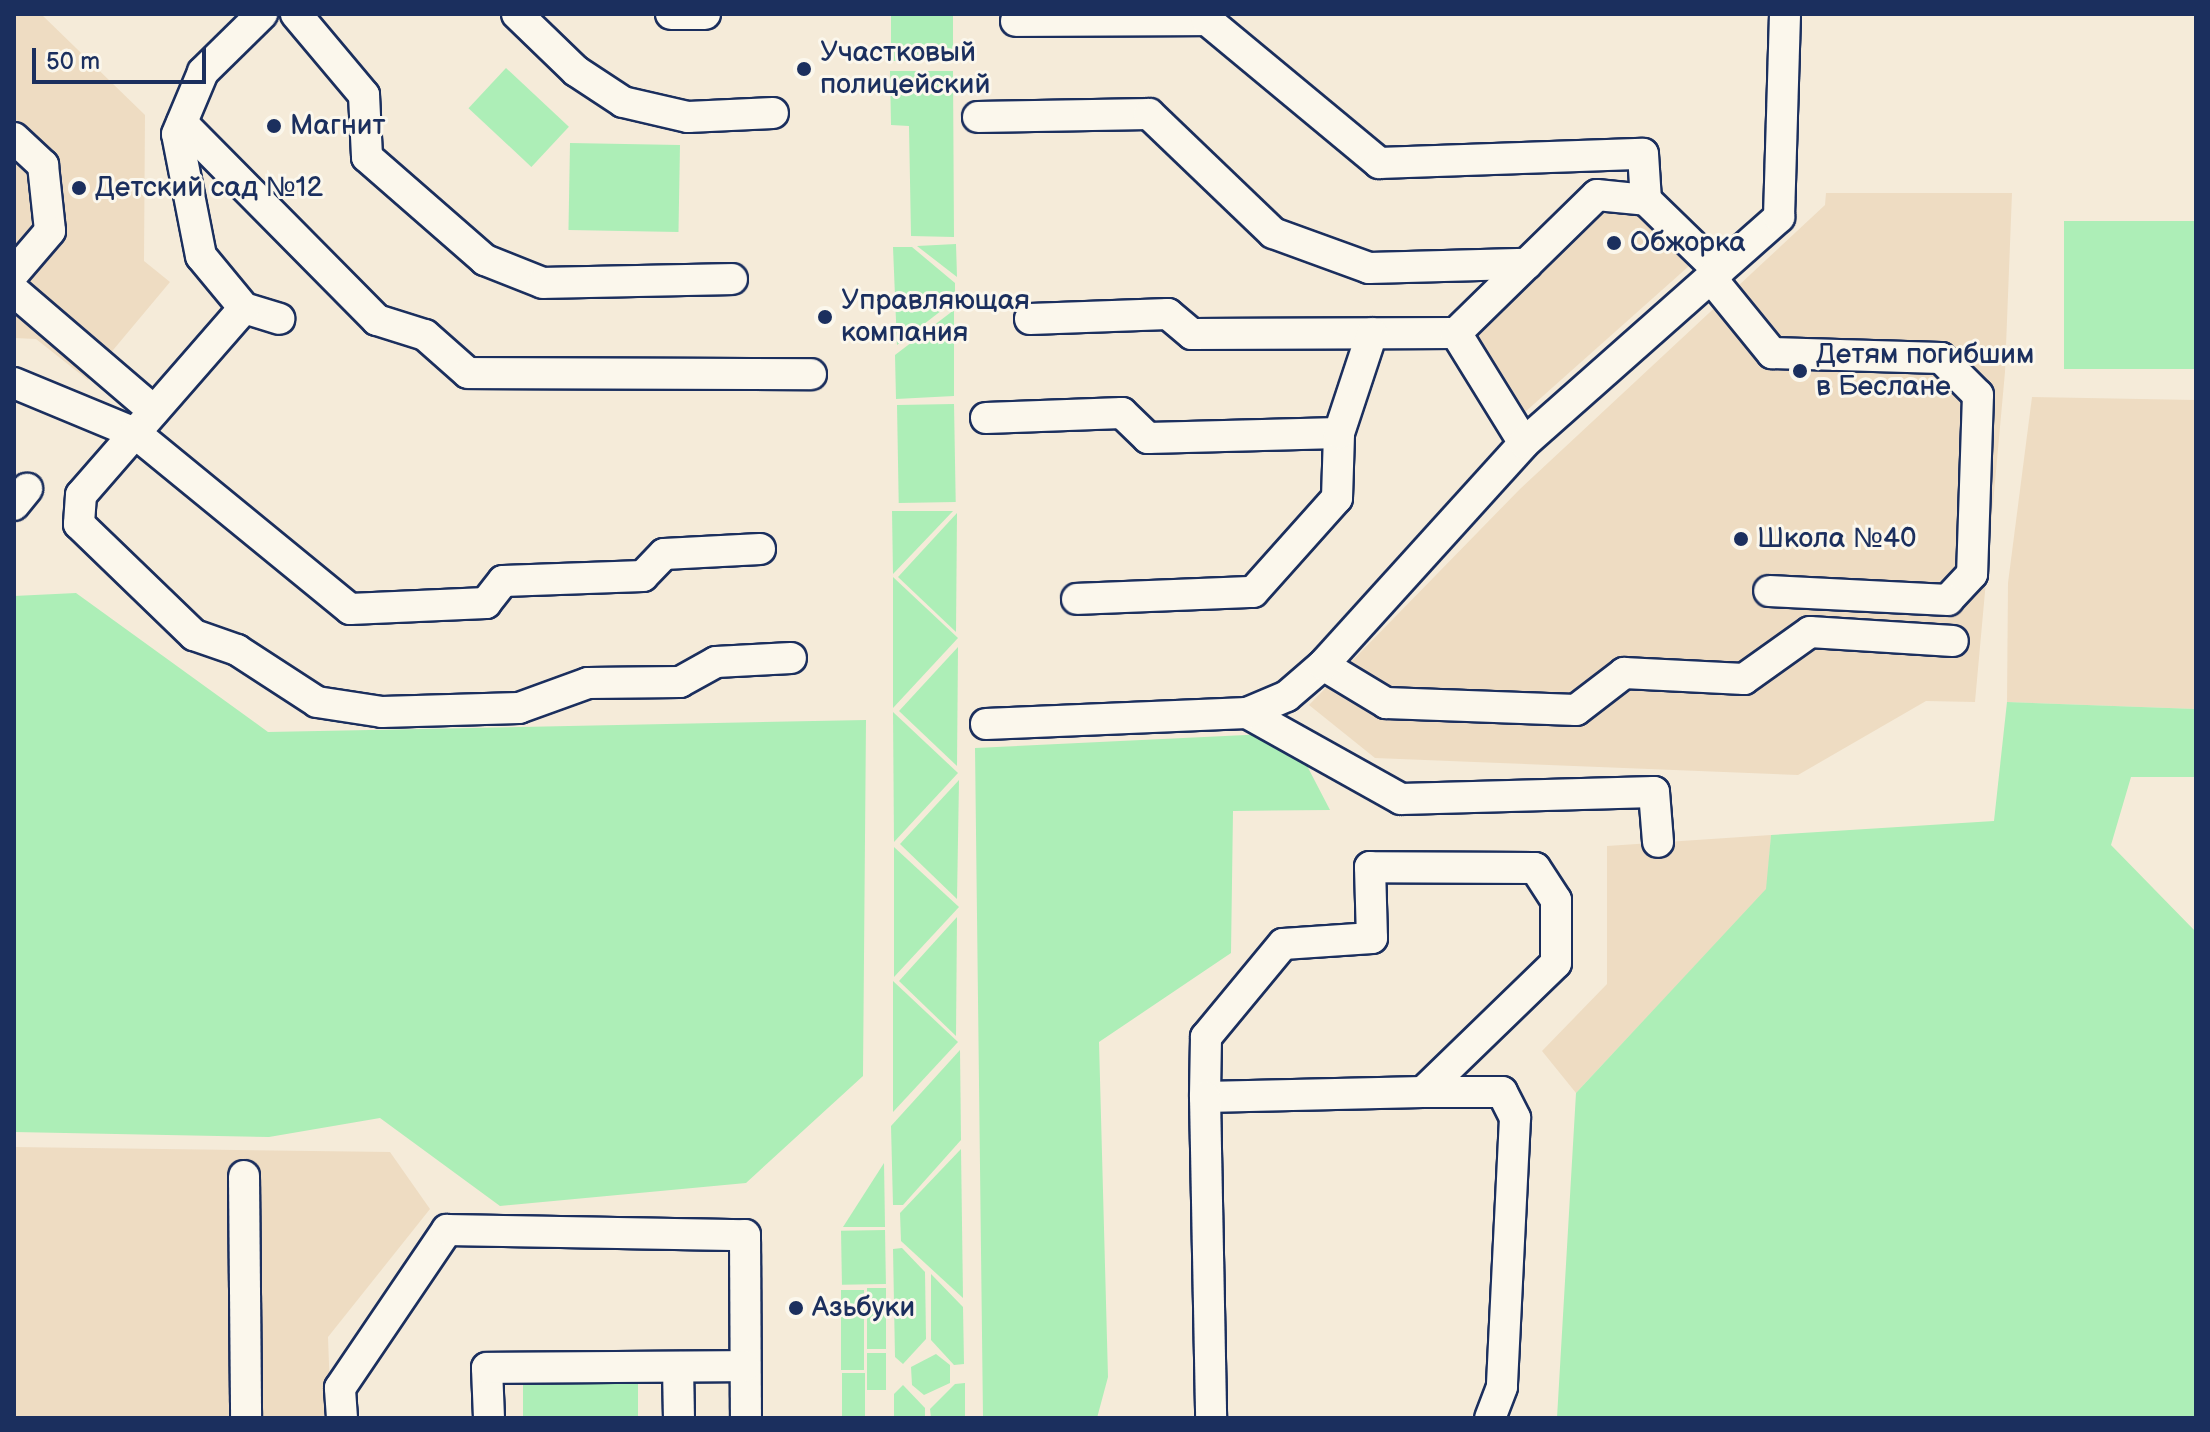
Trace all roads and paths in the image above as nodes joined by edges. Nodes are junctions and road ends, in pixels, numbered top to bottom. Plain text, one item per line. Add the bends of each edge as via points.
1 (262, 14) edge
2 (296, 14) edge
3 (517, 14) edge
4 (671, 14) edge
5 (705, 14) edge
6 (1785, 14) edge
7 (1016, 21) dead end
8 (773, 113) dead end
9 (978, 117) dead end
10 (182, 123) junction
11 (14, 138) edge
12 (1646, 200) junction
13 (1527, 264) junction
14 (14, 273) edge
15 (1715, 274) junction
16 (732, 279) dead end
17 (14, 291) edge
18 (244, 308) junction
19 (279, 319) dead end
20 (1030, 319) dead end
21 (1372, 333) junction
22 (1456, 333) junction
23 (811, 374) dead end
24 (14, 383) edge
25 (986, 418) dead end
26 (145, 422) junction
27 (1339, 433) junction
28 (1524, 443) junction
29 (760, 549) dead end
30 (1769, 591) dead end
31 (1077, 599) dead end
32 (1953, 641) dead end
33 (791, 658) dead end
34 (1323, 665) junction
35 (1247, 713) junction
36 (986, 724) dead end
37 (1658, 842) dead end
38 (1423, 1092) junction
39 (1205, 1097) junction
40 (244, 1176) dead end
41 (744, 1366) junction
42 (678, 1367) junction
43 (246, 1418) edge
44 (342, 1418) edge
45 (489, 1418) edge
46 (679, 1418) edge
47 (746, 1418) edge
48 (1211, 1418) edge
49 (1490, 1418) edge

1 - 10 street via 203,72
2 - 16 street via 364,95 367,157 485,260 543,283
3 - 8 street via 576,71 623,102 688,117
4 - 5 street
6 - 15 street via 1779,217
7 - 12 street via 1207,20 1379,163 1643,154
9 - 13 street via 1149,114 1273,233 1369,268
10 - 18 street via 177,134 201,256
10 - 23 street via 377,320 425,335 468,373
11 - 14 street via 43,165 50,231
12 - 13 street via 1597,195
12 - 15 street
13 - 22 street
15 - 28 street
15 - 30 street via 1772,353 1941,358 1978,395 1972,574 1948,600
17 - 26 street
18 - 19 street
18 - 26 street
20 - 21 street via 1168,314 1192,334
21 - 22 street
21 - 27 street
22 - 28 street
24 - 26 street
25 - 27 street via 1122,413 1148,438
26 - 29 street via 350,609 486,603 503,581 643,576 664,554
26 - 33 street via 81,495 79,524 194,635 237,650 317,702 382,712 519,708 588,683 680,682 716,662
27 - 31 street via 1337,498 1253,592
28 - 34 street
32 - 34 street via 1810,632 1744,679 1624,673 1576,710 1386,703
34 - 35 street via 1287,696
35 - 36 street
35 - 37 street via 1401,799 1654,792
38 - 39 street via 1378,1105
38 - 39 street via 1556,963 1556,900 1535,868 1370,867 1372,938 1283,944 1206,1037
38 - 49 street via 1502,1092 1515,1118 1502,1387
39 - 48 street
40 - 43 street
41 - 42 street
41 - 44 street via 745,1235 447,1230 340,1388
41 - 47 street
42 - 45 street via 487,1368
42 - 46 street

